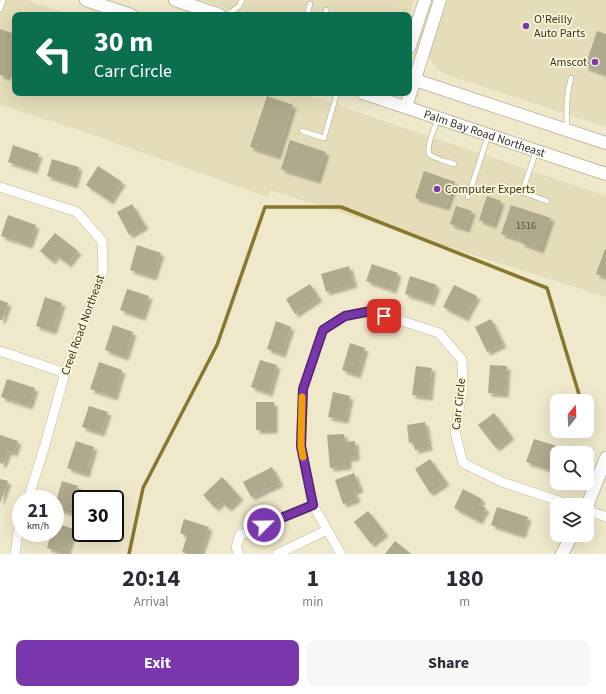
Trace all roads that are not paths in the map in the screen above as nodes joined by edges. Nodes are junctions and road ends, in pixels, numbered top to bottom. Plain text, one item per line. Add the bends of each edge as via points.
1 (3, 0) edge
2 (86, 0) edge
3 (175, 0) edge
4 (242, 0) edge
5 (424, 0) edge
6 (440, 0) edge
7 (310, 4) dead end
8 (0, 9) edge
9 (122, 12) edge
10 (211, 12) edge
11 (231, 12) edge
12 (309, 12) edge
13 (412, 38) edge
14 (571, 78) dead end
15 (412, 79) edge
16 (336, 96) edge
17 (381, 96) edge
18 (408, 96) edge
19 (393, 98) edge
20 (406, 107) junction
21 (438, 117) junction
22 (568, 130) junction
23 (302, 131) dead end
24 (489, 134) junction
25 (606, 143) edge
26 (536, 150) junction
27 (454, 164) dead end
28 (606, 174) edge
29 (505, 186) dead end
30 (0, 187) edge
31 (522, 192) junction
32 (468, 197) dead end
33 (547, 201) dead end
34 (0, 351) edge
35 (65, 374) junction
36 (606, 458) edge
37 (31, 490) edge
38 (550, 498) edge
39 (590, 498) edge
40 (313, 505) junction
41 (594, 513) edge
42 (606, 517) edge
43 (327, 530) junction
44 (17, 542) edge
45 (568, 542) edge
46 (15, 554) edge
47 (239, 554) edge
48 (277, 554) edge
49 (341, 554) edge
50 (562, 554) edge

1 - 8 lane
2 - 9 main road
3 - 10 main road
4 - 11 lane
5 - 13 main road
6 - 15 main road
7 - 12 lane
14 - 22 lane via 566,110
15 - 22 main road
16 - 23 lane via 324,138
17 - 19 main road, Palm Bay Road Northeast
18 - 20 main road
19 - 20 main road, Palm Bay Road Northeast
20 - 21 main road, Palm Bay Road Northeast
21 - 24 main road, Palm Bay Road Northeast
21 - 27 lane via 428,152 434,157
22 - 25 main road
24 - 26 main road, Palm Bay Road Northeast
24 - 32 lane
26 - 28 main road, Palm Bay Road Northeast
26 - 31 lane
29 - 31 lane
30 - 35 street, Creel Road Northeast via 77,212 102,241 103,271
31 - 33 lane
34 - 35 street
35 - 37 street, Creel Road Northeast
36 - 39 main road
38 - 40 street, Carr Circle via 502,482 463,463 455,432 463,390 462,360 438,333 371,311 345,316 323,330 303,389 301,446
40 - 43 street, Carr Circle
40 - 47 street via 240,535 236,547
41 - 42 street
43 - 48 street
43 - 49 street, Carr Circle
44 - 46 street
45 - 50 main road

